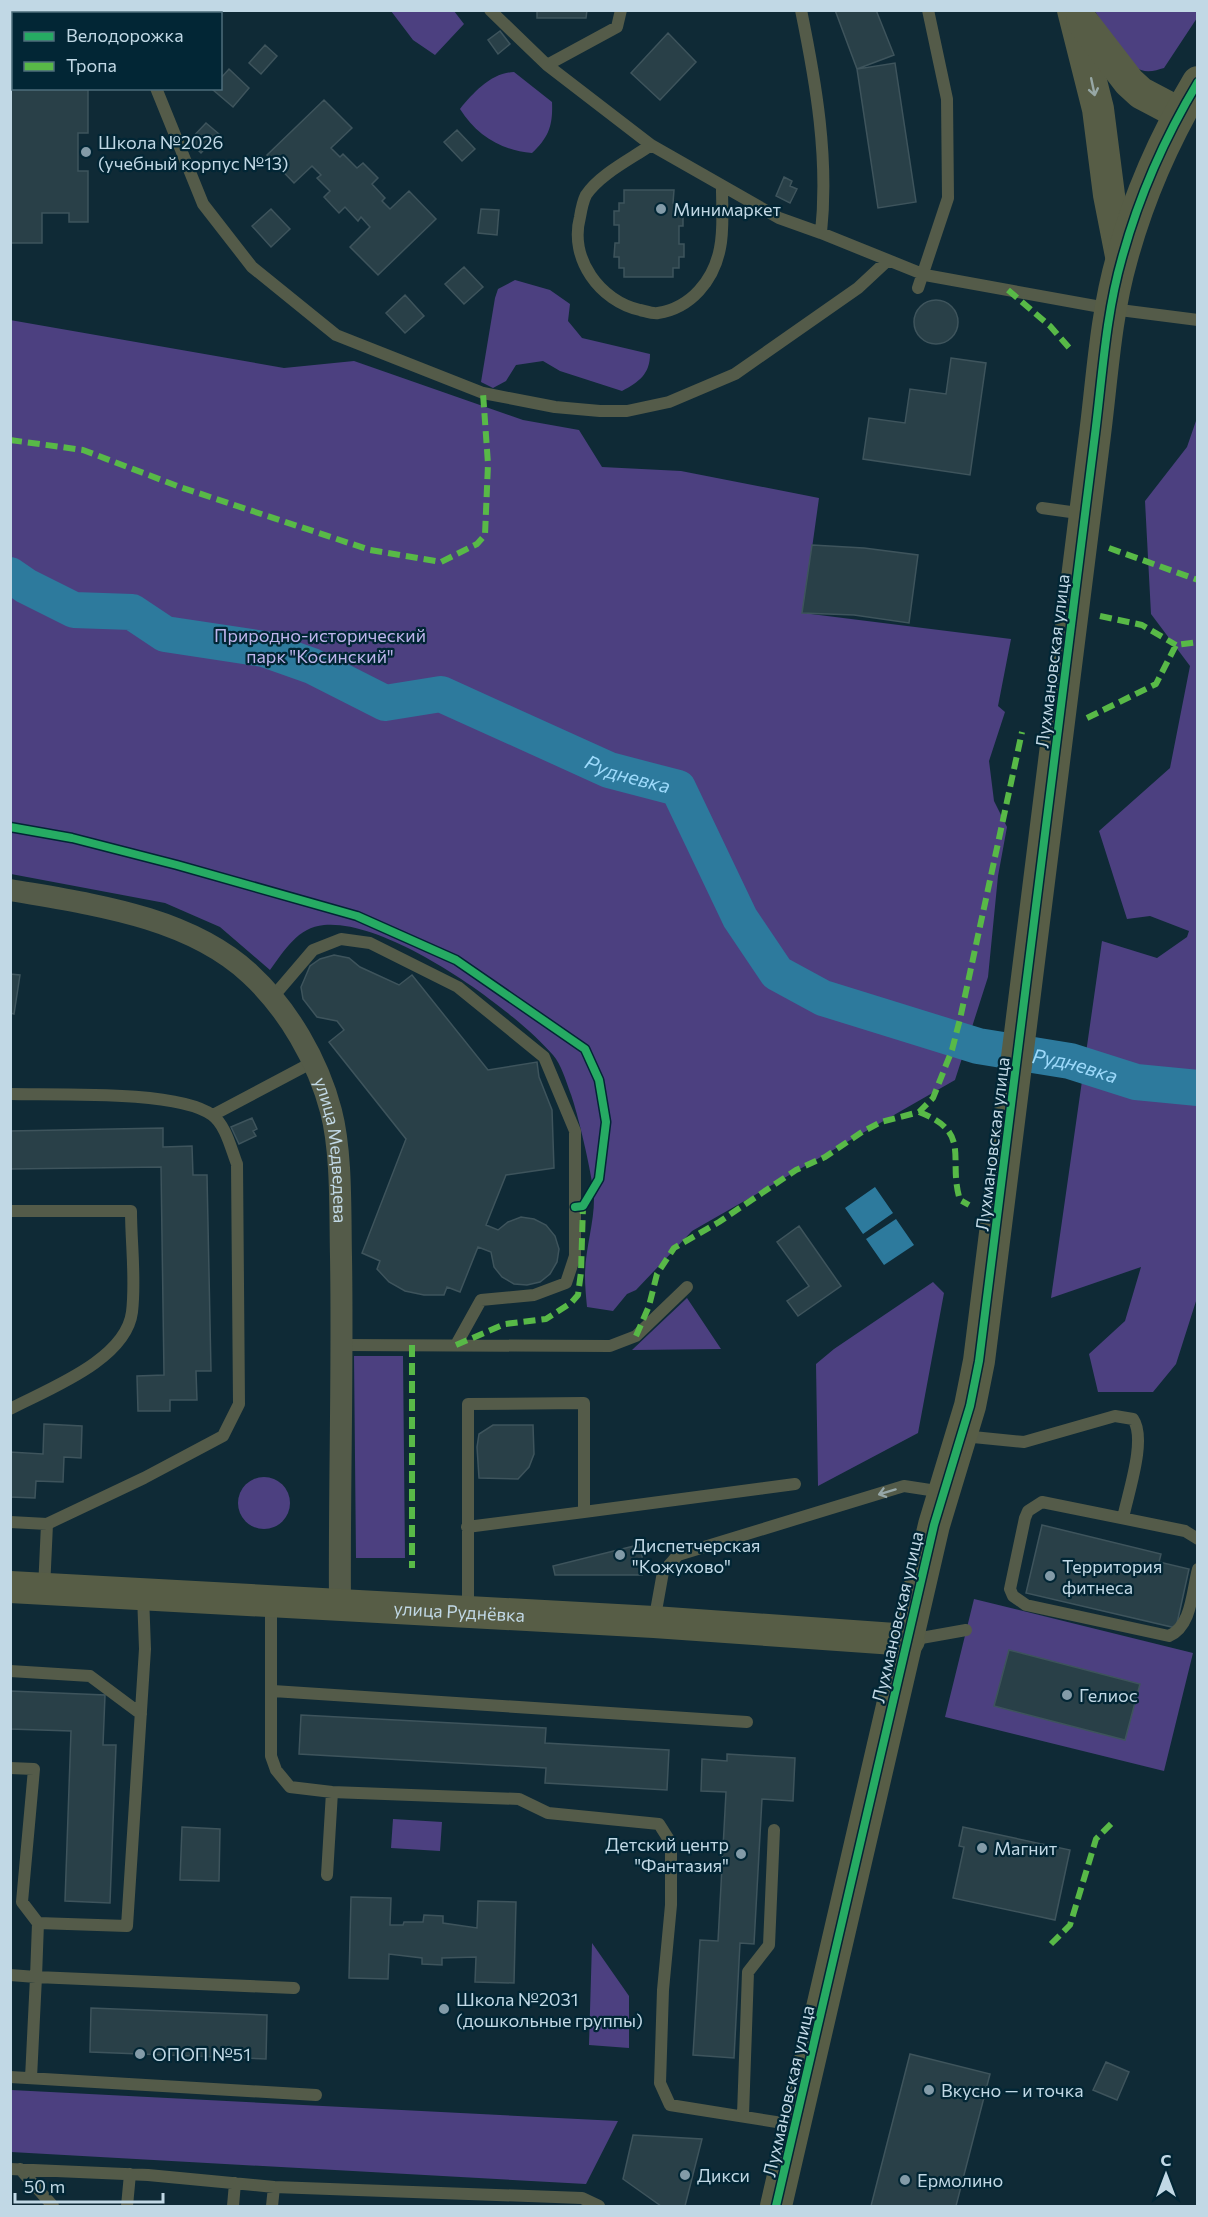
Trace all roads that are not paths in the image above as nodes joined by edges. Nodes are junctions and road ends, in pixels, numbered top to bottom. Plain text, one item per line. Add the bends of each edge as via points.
1 (490, 10) edge
2 (621, 10) edge
3 (801, 10) edge
4 (928, 10) edge
5 (1074, 10) edge
6 (547, 65) junction
7 (1197, 82) edge
8 (157, 90) edge
9 (1179, 113) junction
10 (651, 145) junction
11 (722, 188) junction
12 (821, 233) junction
13 (1122, 258) junction
14 (887, 261) junction
15 (925, 275) junction
16 (918, 288) dead end
17 (1112, 309) junction
18 (1197, 320) edge
19 (1042, 508) dead end
20 (1085, 514) junction
21 (10, 890) edge
22 (272, 998) junction
23 (314, 1062) junction
24 (10, 1094) edge
25 (213, 1115) junction
26 (10, 1211) edge
27 (687, 1287) dead end
28 (343, 1345) junction
29 (456, 1345) junction
30 (10, 1409) edge
31 (961, 1436) junction
32 (795, 1484) dead end
33 (944, 1492) junction
34 (584, 1512) junction
35 (1122, 1518) junction
36 (10, 1522) edge
37 (47, 1524) junction
38 (467, 1527) junction
39 (1197, 1539) edge
40 (1197, 1569) edge
41 (10, 1587) edge
42 (44, 1589) junction
43 (143, 1595) junction
44 (271, 1602) junction
45 (340, 1606) junction
46 (468, 1613) junction
47 (654, 1622) junction
48 (966, 1630) dead end
49 (909, 1640) junction
50 (10, 1671) edge
51 (273, 1691) junction
52 (141, 1714) junction
53 (747, 1722) dead end
54 (10, 1768) edge
55 (332, 1792) junction
56 (774, 1830) dead end
57 (327, 1875) dead end
58 (38, 1923) junction
59 (10, 1975) edge
60 (36, 1977) junction
61 (294, 1988) dead end
62 (10, 2077) edge
63 (31, 2078) junction
64 (316, 2095) dead end
65 (743, 2115) junction
66 (795, 2125) junction
67 (15, 2169) edge
68 (130, 2174) junction
69 (235, 2183) junction
70 (274, 2187) junction
71 (53, 2206) edge
72 (127, 2206) edge
73 (233, 2206) edge
74 (272, 2206) edge
75 (600, 2206) edge
76 (776, 2206) edge

1 - 6 lane
2 - 6 lane via 617,27
3 - 12 lane via 816,84 822,159
4 - 15 lane via 947,99 948,198
5 - 9 street via 1129,82 1141,93
5 -> 13 street via 1098,109
6 - 10 lane
7 - 9 street, Лухмановская улица
8 - 14 lane via 203,204 252,267 336,335 483,393 600,411 627,411 669,402 735,374 858,288
9 - 13 street, Лухмановская улица via 1154,166
10 - 11 lane
10 - 11 lane via 598,182 585,196 578,228 579,255 601,290 625,306 657,314 693,298 710,277 720,248
11 - 12 lane via 779,218
12 - 14 lane
13 - 17 street, Лухмановская улица
14 - 15 lane
15 - 16 lane
15 - 17 lane
17 - 18 lane
17 - 20 street, Лухмановская улица
19 - 20 lane
20 - 31 street, Лухмановская улица via 979,1361
21 - 22 street, улица Медведева via 159,923 222,953 250,973
22 - 23 street, улица Медведева
22 - 29 lane via 313,950 341,939 370,943 458,987 544,1056 575,1131 575,1256 566,1283 534,1295 481,1300
23 - 25 lane
23 - 28 street, улица Медведева via 331,1111 337,1164
24 - 25 lane via 161,1098
25 - 37 lane via 225,1132 237,1164 239,1404 223,1436
26 - 30 lane via 131,1210 132,1314 119,1343 89,1368
27 - 29 lane via 636,1336 609,1346
28 - 29 lane
28 - 45 street, улица Медведева
31 - 33 street, Лухмановская улица
31 - 35 lane via 1024,1442 1115,1416 1133,1419 1140,1433
32 - 34 lane
33 -> 47 lane via 904,1486 678,1555 663,1572
33 - 49 street, Лухмановская улица
34 - 38 lane
34 - 38 lane via 584,1403 468,1404
35 - 39 lane via 1185,1531
35 - 40 lane via 1050,1502 1034,1505 1025,1518 1010,1589 1013,1596 1026,1605 1169,1635 1176,1633 1186,1620
36 - 37 lane
37 - 42 lane
38 - 46 lane
41 - 42 street, улица Руднёвка
42 - 43 street, улица Руднёвка
43 - 44 street, улица Руднёвка
43 - 52 lane
44 - 45 street, улица Руднёвка
44 - 51 lane
45 - 46 street, улица Руднёвка
46 - 47 street, улица Руднёвка
47 - 49 street, улица Руднёвка
48 - 49 lane
49 - 66 street, Лухмановская улица
50 - 52 lane via 90,1677
51 - 53 lane
51 - 55 lane via 271,1756 276,1770 290,1787
52 - 58 lane via 128,1926
54 - 58 lane via 34,1769 22,1902
55 - 57 lane
55 - 65 lane via 519,1799 548,1813 658,1824 671,1843 660,2083 670,2105
56 - 65 lane via 769,1944 748,1972
58 - 60 lane
59 - 60 lane
60 - 61 lane
60 - 63 lane
62 - 63 lane
63 - 64 lane
65 - 66 lane
66 - 76 street, Лухмановская улица
67 - 68 lane
67 - 71 lane
68 - 69 lane
68 - 72 lane
69 - 70 lane
69 - 73 lane
70 - 74 lane
70 - 75 lane via 582,2198

